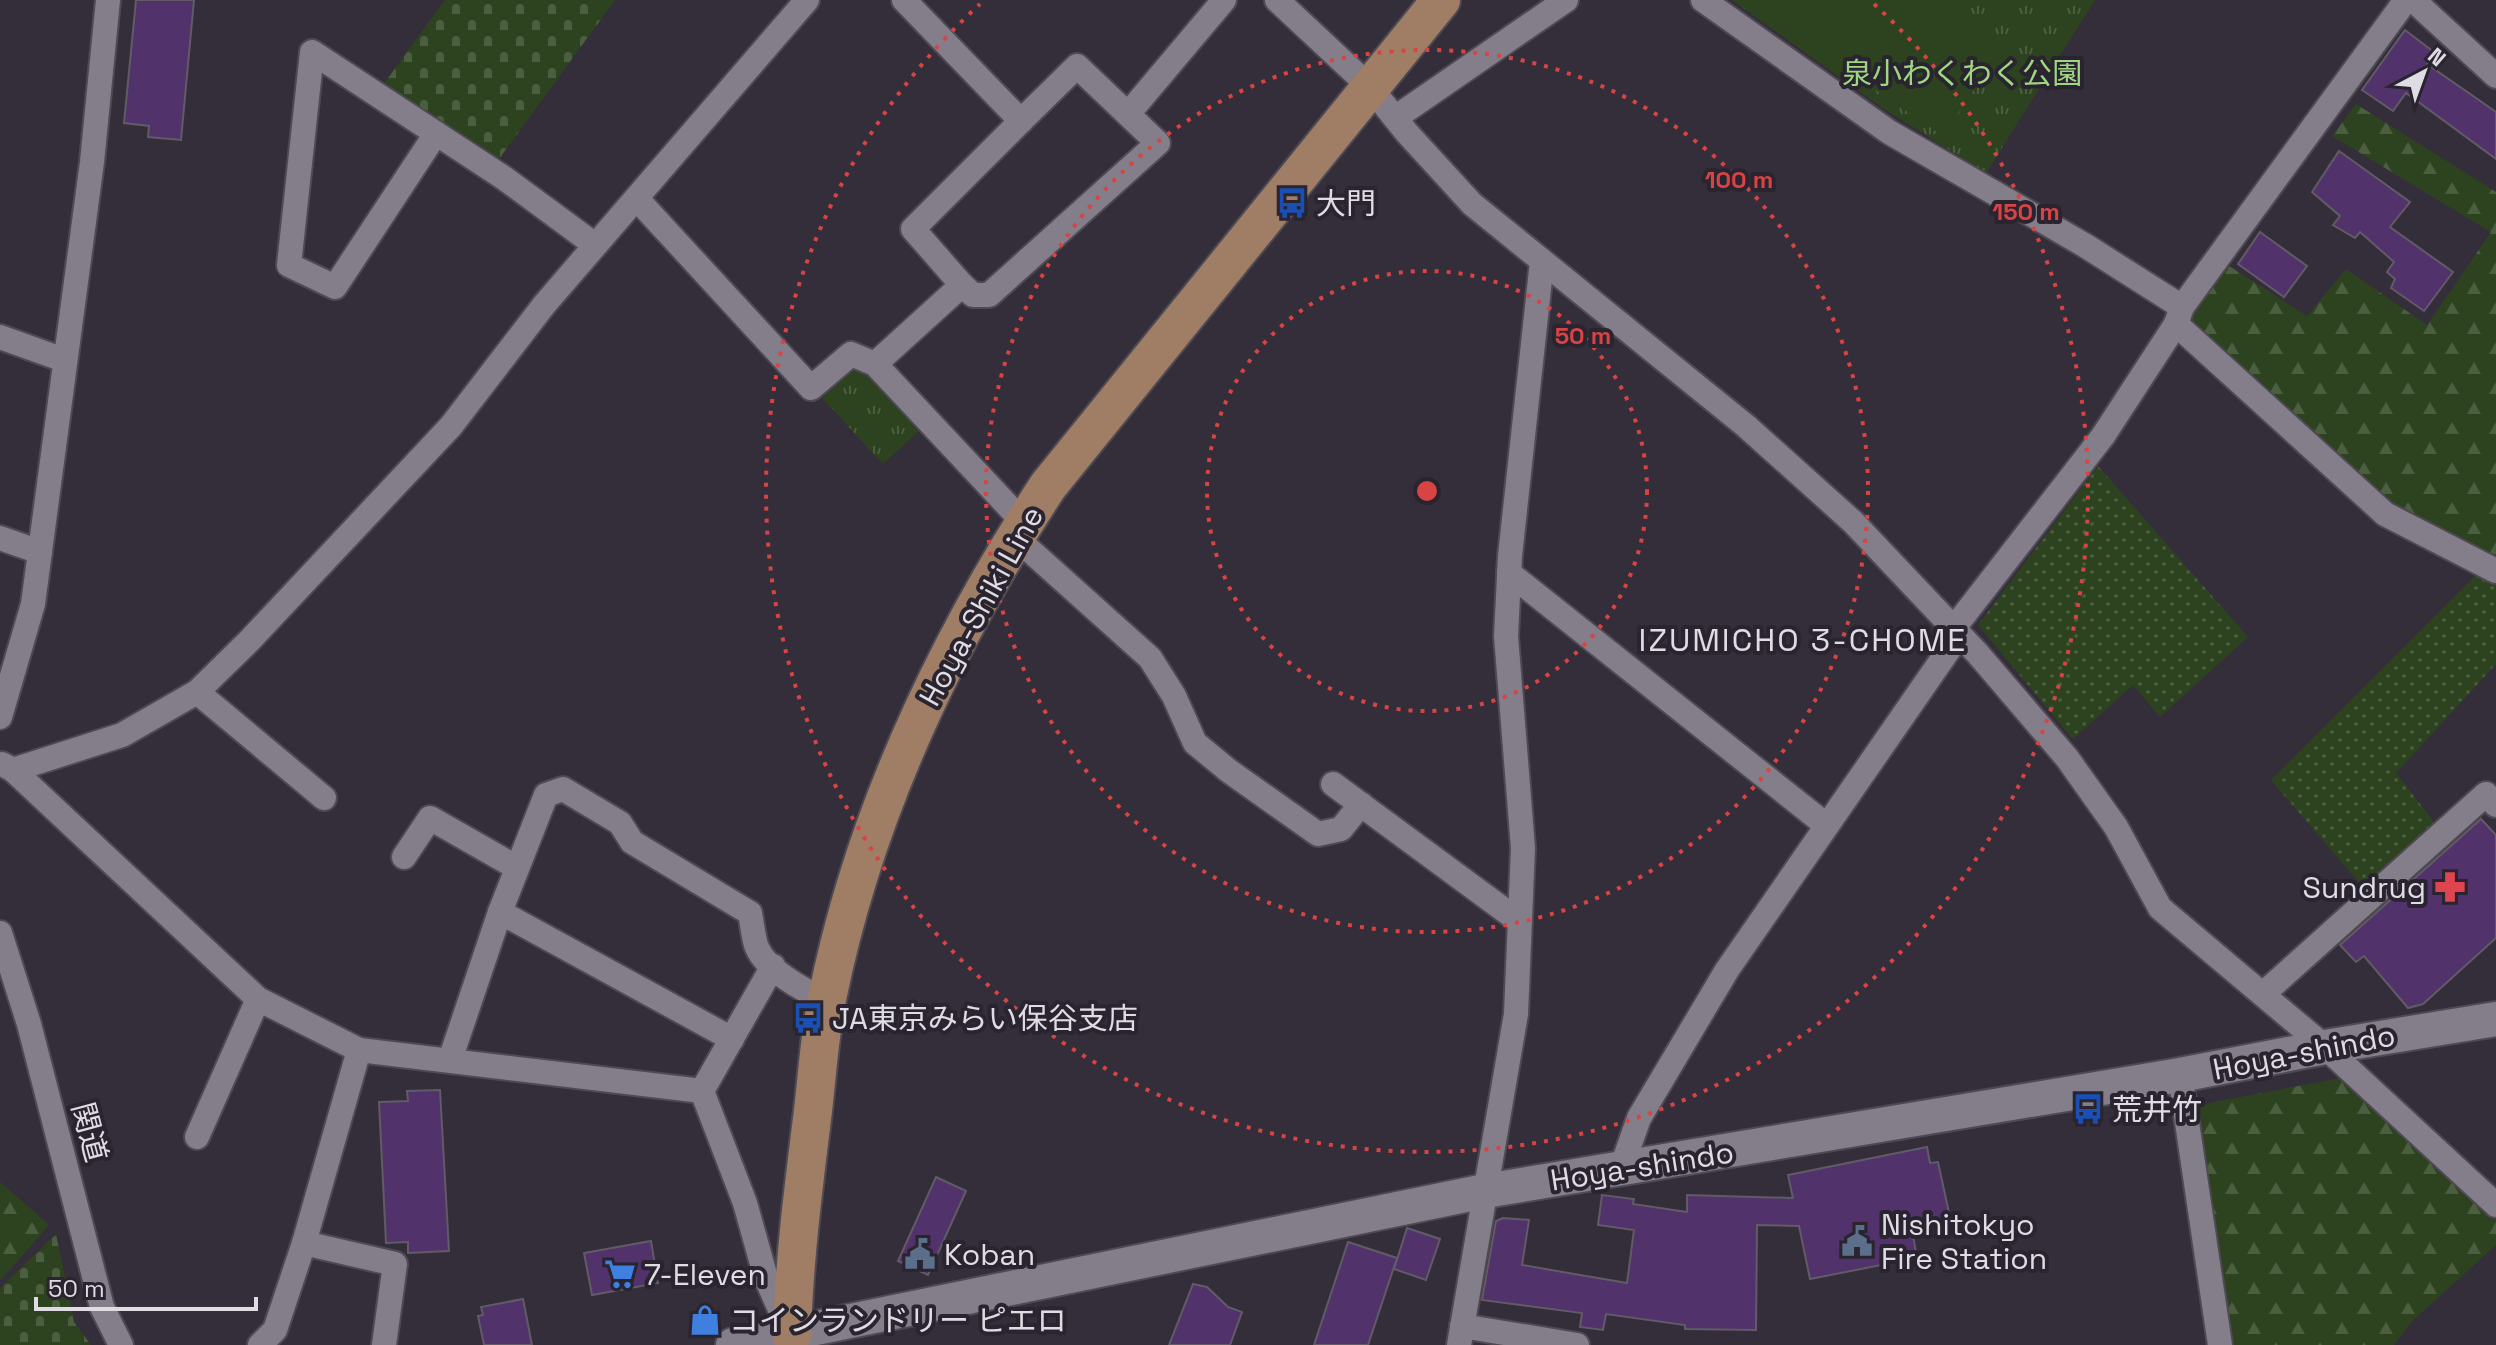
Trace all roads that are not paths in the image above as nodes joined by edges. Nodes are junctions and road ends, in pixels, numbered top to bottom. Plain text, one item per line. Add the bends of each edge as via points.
1 (108, 0) edge
2 (807, 0) edge
3 (904, 0) edge
4 (1224, 0) edge
5 (1277, 0) edge
6 (1441, 0) edge
7 (1566, 0) edge
8 (1703, 0) edge
9 (2406, 0) edge
10 (2413, 0) edge
11 (2496, 76) edge
12 (1370, 87) junction
13 (1128, 114) junction
14 (1395, 118) junction
15 (1021, 121) junction
16 (435, 135) junction
17 (637, 199) junction
18 (595, 245) junction
19 (1542, 261) junction
20 (962, 285) junction
21 (2179, 316) junction
22 (0, 337) edge
23 (64, 360) junction
24 (875, 364) junction
25 (1019, 530) junction
26 (0, 538) edge
27 (40, 552) junction
28 (2496, 571) edge
29 (1509, 573) junction
30 (1957, 632) junction
31 (197, 692) junction
32 (0, 717) edge
33 (6, 766) edge
34 (1333, 784) dead end
35 (324, 798) dead end
36 (1361, 804) junction
37 (2496, 805) edge
38 (1826, 825) junction
39 (404, 857) dead end
40 (516, 867) junction
41 (500, 912) junction
42 (1519, 921) junction
43 (0, 933) edge
44 (773, 966) junction
45 (2263, 994) junction
46 (258, 999) junction
47 (826, 1000) junction
48 (2496, 1019) edge
49 (732, 1039) junction
50 (2325, 1047) junction
51 (359, 1050) junction
52 (450, 1060) junction
53 (2180, 1075) junction
54 (702, 1091) junction
55 (197, 1137) dead end
56 (1621, 1169) junction
57 (1485, 1191) junction
58 (2496, 1205) edge
59 (304, 1243) junction
60 (792, 1335) junction
61 (1460, 1336) edge
62 (121, 1345) edge
63 (260, 1345) edge
64 (384, 1345) edge
65 (733, 1345) edge
66 (1577, 1345) edge
67 (2220, 1345) edge

1 - 23 street
2 - 17 street
3 - 15 street
4 - 13 street
5 - 12 street
6 - 12 main road, Hoya-Shiki Line
7 - 14 street
8 - 21 street via 1889,132 2086,246
9 - 21 street
10 - 11 street
12 - 14 street
12 - 25 main road, Hoya-Shiki Line via 1058,474
13 - 15 street via 1077,66
13 - 20 street via 1158,143 989,295 973,295
14 - 19 street via 1472,204
15 - 20 street via 913,229
16 - 16 street via 312,52 289,265 335,287
16 - 18 street
17 - 18 street
17 - 24 street via 811,388 851,354
18 - 31 street via 451,426
19 - 29 street
19 - 30 street via 1758,437 1853,522
20 - 24 street
21 - 28 street via 2385,514
21 - 30 street via 2103,436
22 - 23 street
23 - 27 street
24 - 25 street
25 - 36 street via 1150,658 1195,743 1229,771 1318,834 1341,829
25 - 47 main road, Hoya-Shiki Line via 957,639 906,747 878,819
26 - 27 street
27 - 32 street via 33,604
29 - 38 street
29 - 42 street via 1506,636 1523,848
30 - 38 street
30 - 45 street via 2067,758 2116,827 2160,908
31 - 33 street via 122,735
31 - 35 street
33 - 46 street
34 - 36 street
36 - 42 street
37 - 45 street via 2486,794
38 - 56 street via 1727,970 1639,1118
39 - 40 street via 430,818
40 - 41 street
40 - 44 street via 546,795 563,789 620,823 632,842 750,913 757,948
41 - 49 street
41 - 52 street
42 - 57 street via 1516,1014
43 - 62 street, 関道 via 29,1024 102,1307
44 - 47 street via 801,989
44 - 49 street
45 - 50 street
46 - 51 street
46 - 55 street
47 - 60 main road, Hoya-Shiki Line via 794,1270
48 - 50 main road, Hoya-shindo
49 - 54 street
50 - 53 main road, Hoya-shindo
50 - 58 street
51 - 52 street
51 - 59 street
52 - 54 street
53 - 56 main road, Hoya-shindo
53 - 67 street
54 - 60 street via 745,1203 766,1278
56 - 57 main road, Hoya-shindo
57 - 60 main road, Hoya-shindo
57 - 61 street
59 - 63 street via 275,1330
59 - 64 street via 395,1264
60 - 65 main road, Hoya-shindo
61 - 66 street

